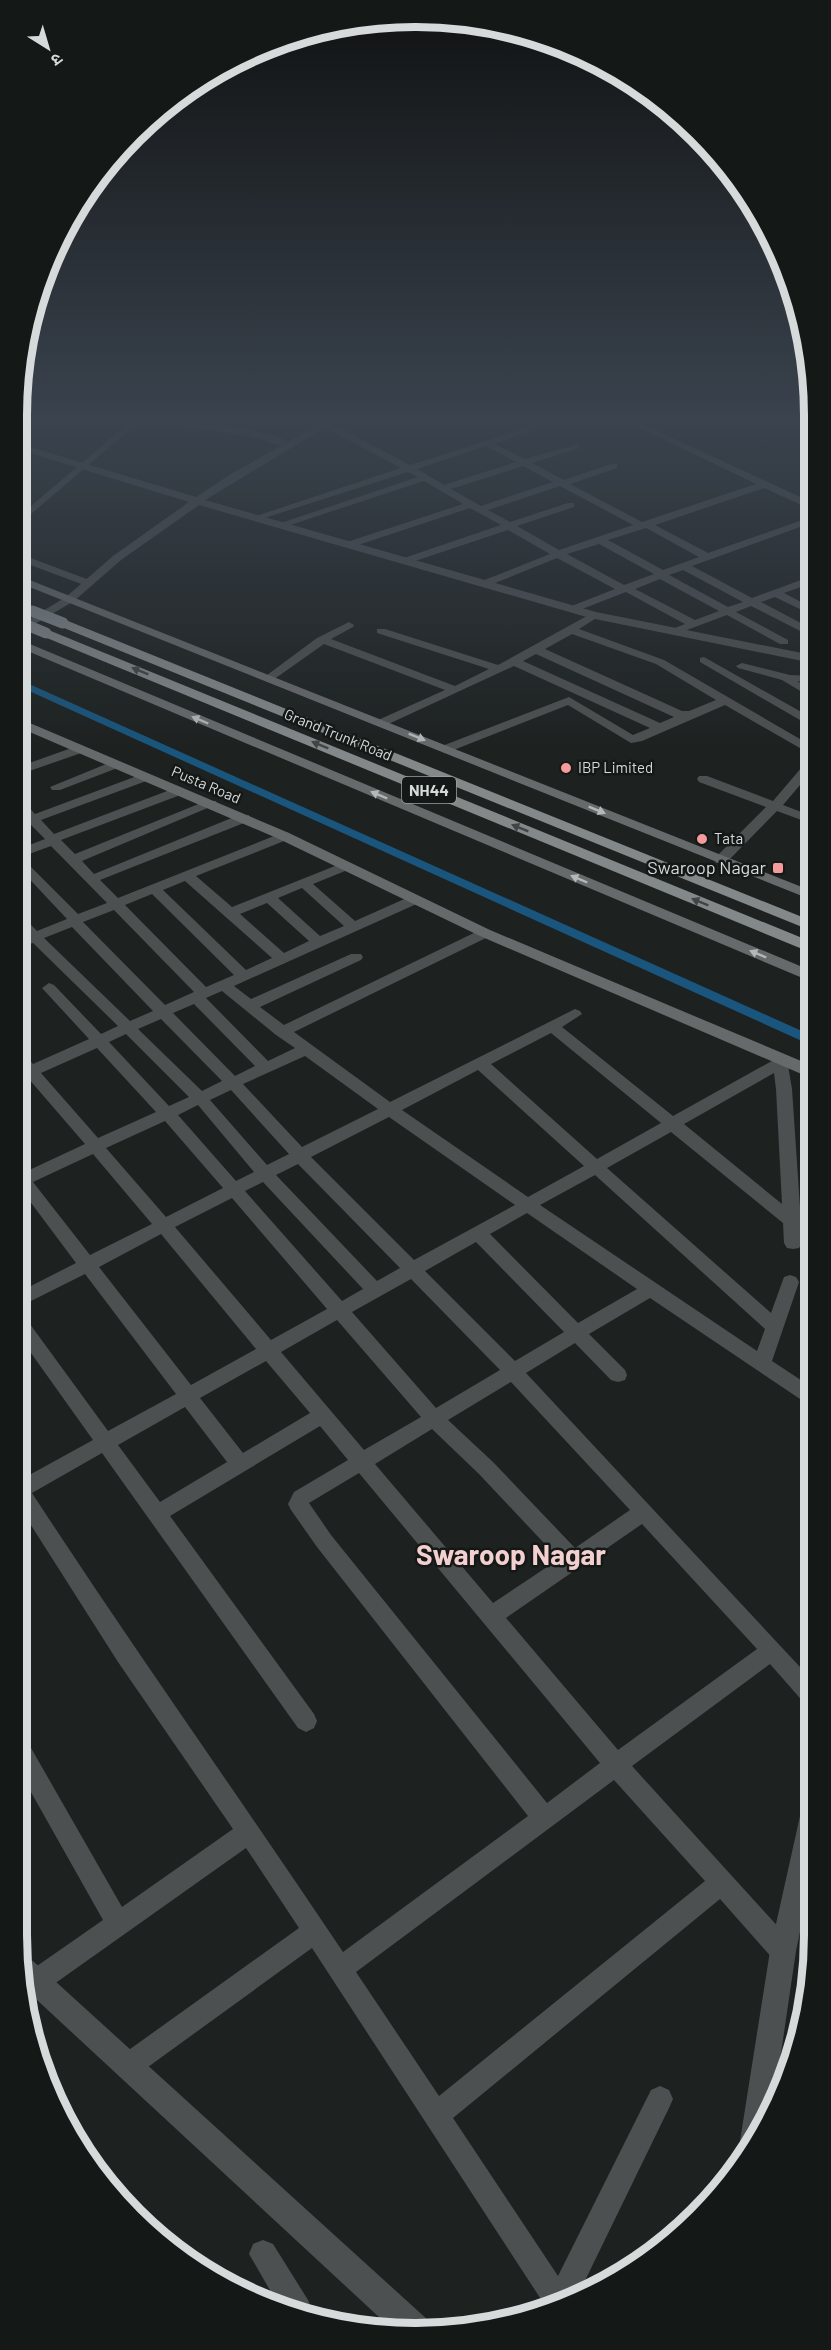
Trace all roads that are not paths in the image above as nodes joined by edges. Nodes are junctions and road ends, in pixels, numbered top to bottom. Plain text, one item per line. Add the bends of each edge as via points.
1 (155, 531) edge
2 (301, 531) edge
3 (396, 531) edge
4 (494, 531) edge
5 (519, 531) edge
6 (627, 531) edge
7 (655, 531) edge
8 (781, 531) edge
9 (600, 540) junction
10 (351, 544) junction
11 (558, 554) junction
12 (707, 557) junction
13 (27, 560) edge
14 (408, 561) junction
15 (684, 566) junction
16 (661, 574) junction
17 (27, 582) edge
18 (804, 582) edge
19 (88, 583) junction
20 (486, 583) junction
21 (799, 584) junction
22 (804, 586) edge
23 (625, 588) junction
24 (775, 593) junction
25 (70, 599) junction
26 (752, 602) junction
27 (27, 608) edge
28 (804, 608) edge
29 (573, 609) junction
30 (728, 611) junction
31 (594, 615) junction
32 (693, 624) junction
33 (27, 625) edge
34 (27, 625) edge
35 (349, 625) dead end
36 (804, 629) edge
37 (572, 630) junction
38 (381, 631) dead end
39 (676, 631) junction
40 (804, 634) edge
41 (321, 640) junction
42 (784, 642) junction
43 (27, 647) edge
44 (535, 649) junction
45 (766, 649) junction
46 (397, 656) dead end
47 (804, 657) edge
48 (704, 660) dead end
49 (513, 661) junction
50 (741, 666) dead end
51 (499, 669) junction
52 (269, 678) junction
53 (789, 678) junction
54 (804, 679) edge
55 (469, 682) junction
56 (455, 690) junction
57 (804, 690) edge
58 (726, 700) junction
59 (686, 716) junction
60 (804, 718) edge
61 (382, 723) junction
62 (27, 726) edge
63 (660, 728) junction
64 (804, 746) edge
65 (80, 749) junction
66 (446, 749) junction
67 (116, 764) junction
68 (27, 768) edge
69 (804, 772) edge
70 (146, 777) junction
71 (703, 779) dead end
72 (56, 787) dead end
73 (179, 791) junction
74 (211, 804) junction
75 (775, 806) junction
76 (27, 813) edge
77 (804, 817) edge
78 (244, 818) junction
79 (34, 820) junction
80 (27, 824) edge
81 (284, 836) junction
82 (53, 839) junction
83 (27, 850) edge
84 (73, 860) junction
85 (721, 860) junction
86 (345, 866) junction
87 (27, 870) edge
88 (187, 875) junction
89 (92, 879) junction
90 (304, 882) junction
91 (154, 889) junction
92 (804, 893) edge
93 (268, 897) junction
94 (416, 899) junction
95 (116, 904) junction
96 (230, 913) junction
97 (75, 921) junction
98 (804, 923) edge
99 (354, 927) junction
100 (27, 930) edge
101 (485, 933) junction
102 (34, 937) junction
103 (27, 940) edge
104 (319, 943) junction
105 (804, 945) edge
106 (356, 957) dead end
107 (282, 959) junction
108 (804, 974) edge
109 (244, 976) junction
110 (223, 985) junction
111 (49, 988) dead end
112 (200, 995) junction
113 (249, 1006) junction
114 (164, 1012) junction
115 (575, 1014) dead end
116 (552, 1026) junction
117 (128, 1028) junction
118 (281, 1032) junction
119 (100, 1040) junction
120 (306, 1049) junction
121 (782, 1062) junction
122 (480, 1063) junction
123 (27, 1067) edge
124 (266, 1068) junction
125 (804, 1070) edge
126 (27, 1072) edge
127 (233, 1083) junction
128 (200, 1098) junction
129 (388, 1109) junction
130 (167, 1113) junction
131 (673, 1124) junction
132 (96, 1146) junction
133 (301, 1157) junction
134 (596, 1167) junction
135 (265, 1174) junction
136 (27, 1176) edge
137 (27, 1187) edge
138 (234, 1190) junction
139 (528, 1205) junction
140 (793, 1222) junction
141 (164, 1226) junction
142 (478, 1233) junction
143 (794, 1243) dead end
144 (88, 1266) junction
145 (414, 1269) junction
146 (790, 1282) dead end
147 (375, 1290) junction
148 (649, 1290) junction
149 (27, 1296) edge
150 (339, 1311) junction
151 (775, 1327) junction
152 (27, 1333) edge
153 (577, 1333) junction
154 (268, 1351) junction
155 (762, 1365) junction
156 (513, 1371) junction
157 (618, 1375) dead end
158 (804, 1392) edge
159 (187, 1396) junction
160 (321, 1416) junction
161 (433, 1418) junction
162 (106, 1441) junction
163 (360, 1462) junction
164 (240, 1464) junction
165 (27, 1486) edge
166 (27, 1503) edge
167 (643, 1512) junction
168 (157, 1514) junction
169 (573, 1560) junction
170 (492, 1616) junction
171 (772, 1650) junction
172 (804, 1687) edge
173 (306, 1721) dead end
174 (27, 1763) edge
175 (617, 1766) junction
176 (545, 1819) junction
177 (249, 1832) junction
178 (804, 1853) edge
179 (722, 1883) junction
180 (118, 1923) junction
181 (314, 1932) junction
182 (783, 1951) junction
183 (340, 1969) junction
184 (30, 1979) edge
185 (30, 1981) edge
186 (128, 2066) junction
187 (660, 2099) dead end
188 (435, 2116) junction
189 (757, 2119) edge
190 (263, 2254) dead end
191 (564, 2293) edge
192 (556, 2296) edge
193 (294, 2303) edge
194 (408, 2323) edge

1 - 19 street
2 - 10 street
3 - 10 street
4 - 14 street
5 - 11 street
6 - 9 street
7 - 12 street
8 - 12 street
9 - 11 street
9 - 16 street
10 - 14 street
11 - 20 street
11 - 23 street
12 - 15 street
13 - 19 street
14 - 20 street
15 - 16 street
15 - 26 street
16 - 23 street
16 - 30 street
17 - 25 main road
18 - 21 street
19 - 25 street
20 - 29 street
21 - 22 street
21 - 24 street
23 - 29 street
23 - 32 street
24 - 26 street
24 - 28 street
25 - 33 street
25 - 52 main road
26 - 30 street
26 - 36 street
27 - 98 highway, Grand Trunk Road / NH44, bridge
29 - 31 street
30 - 32 street
30 - 42 street
31 - 37 street
31 - 39 street
32 - 39 street
105 -> 34 highway, Grand Trunk Road / NH44, bridge
35 - 41 street
37 - 44 street
37 - 58 street via 660,662
38 - 51 street
39 - 45 street
40 - 42 street
41 - 52 street
41 - 56 street
42 - 45 street
108 -> 43 main road
44 - 49 street
44 - 59 street
45 - 47 street
46 - 55 street
48 - 60 street
49 - 51 street
49 - 63 street
50 - 53 street
51 - 55 street
52 - 61 main road
53 - 54 street
53 - 57 street
55 - 56 street
56 - 61 street
58 - 59 street
58 - 64 street
59 - 63 street
61 -> 66 main road
62 - 65 main road, Pusta Road
63 - 66 street via 631,739 568,701
65 - 67 main road, Pusta Road
65 - 68 street
66 -> 85 main road
67 - 70 main road, Pusta Road
67 - 72 street
69 - 75 street
70 - 73 main road, Pusta Road
70 - 79 street
71 - 75 street
73 - 74 main road, Pusta Road
73 - 82 street
74 - 78 main road, Pusta Road
74 - 84 street
75 - 77 street
75 - 85 street
76 - 79 street
78 - 81 main road, Pusta Road
78 - 89 street
79 - 80 street
79 - 82 street
81 - 86 main road, Pusta Road
81 - 88 street
82 - 83 street
82 - 84 street
84 - 89 street
85 - 92 main road
86 - 90 street
86 - 94 main road, Pusta Road
87 - 97 street
88 - 91 street
88 - 96 street
89 - 95 street
90 - 93 street
90 - 99 street
91 - 95 street
91 - 109 street
93 - 96 street
93 - 104 street
94 - 99 street
94 - 101 main road, Pusta Road
95 - 97 street
95 - 112 street
96 - 107 street
97 - 102 street
97 - 114 street
99 - 104 street
100 - 102 street
101 - 118 street
101 - 121 main road, Pusta Road
102 - 103 street
102 - 117 street
104 - 107 street
106 - 113 street
107 - 109 street
109 - 110 street
110 - 112 street
110 - 113 street
111 - 119 street
112 - 114 street
112 - 124 street
113 - 118 street
114 - 117 street
114 - 127 street
115 - 116 street
116 - 122 street
116 - 131 street
117 - 119 street
117 - 128 street
118 - 120 street
119 - 123 street
119 - 130 street
120 - 124 street
120 - 129 street
121 - 125 main road, Pusta Road
121 - 131 street
121 - 140 street
122 - 129 street
122 - 134 street
124 - 127 street
126 - 132 street
127 - 128 street
127 - 133 street
128 - 130 street
128 - 135 street
129 - 133 street
129 - 139 street
130 - 132 street
130 - 138 street
131 - 134 street
131 - 140 street
132 - 136 street
132 - 141 street
133 - 135 street
133 - 145 street
134 - 139 street
134 - 151 street
135 - 138 street
135 - 147 street
137 - 144 street
138 - 141 street
138 - 150 street
139 - 142 street
139 - 148 street
140 - 143 street
141 - 144 street
141 - 154 street
142 - 145 street
142 - 153 street
144 - 149 street
144 - 159 street
145 - 147 street
145 - 156 street
146 - 151 street
147 - 150 street
148 - 153 street
148 - 155 street
150 - 154 street
150 - 161 street
151 - 155 street
152 - 162 street
153 - 156 street
153 - 157 street
154 - 159 street
154 - 160 street
155 - 158 street
156 - 161 street
156 - 167 street
159 - 162 street
159 - 164 street
160 - 163 street
160 - 164 street
161 - 163 street
161 - 169 street
162 - 165 street
162 - 168 street
163 - 170 street
163 - 176 street via 301,1498 298,1504
164 - 168 street
166 - 177 street via 126,1655
167 - 169 street
167 - 171 street
168 - 173 street
169 - 170 street
170 - 175 street
171 - 172 street
171 - 175 street
174 - 180 street
175 - 176 street
175 - 179 street
176 - 183 street
177 - 180 street
177 - 181 street
178 - 182 street
179 - 182 street
179 - 188 street
180 - 184 street
181 - 183 street
181 - 186 street
182 - 189 street
183 - 188 street
185 - 186 street
186 - 194 street
187 - 191 street
188 - 192 street
190 - 193 street

